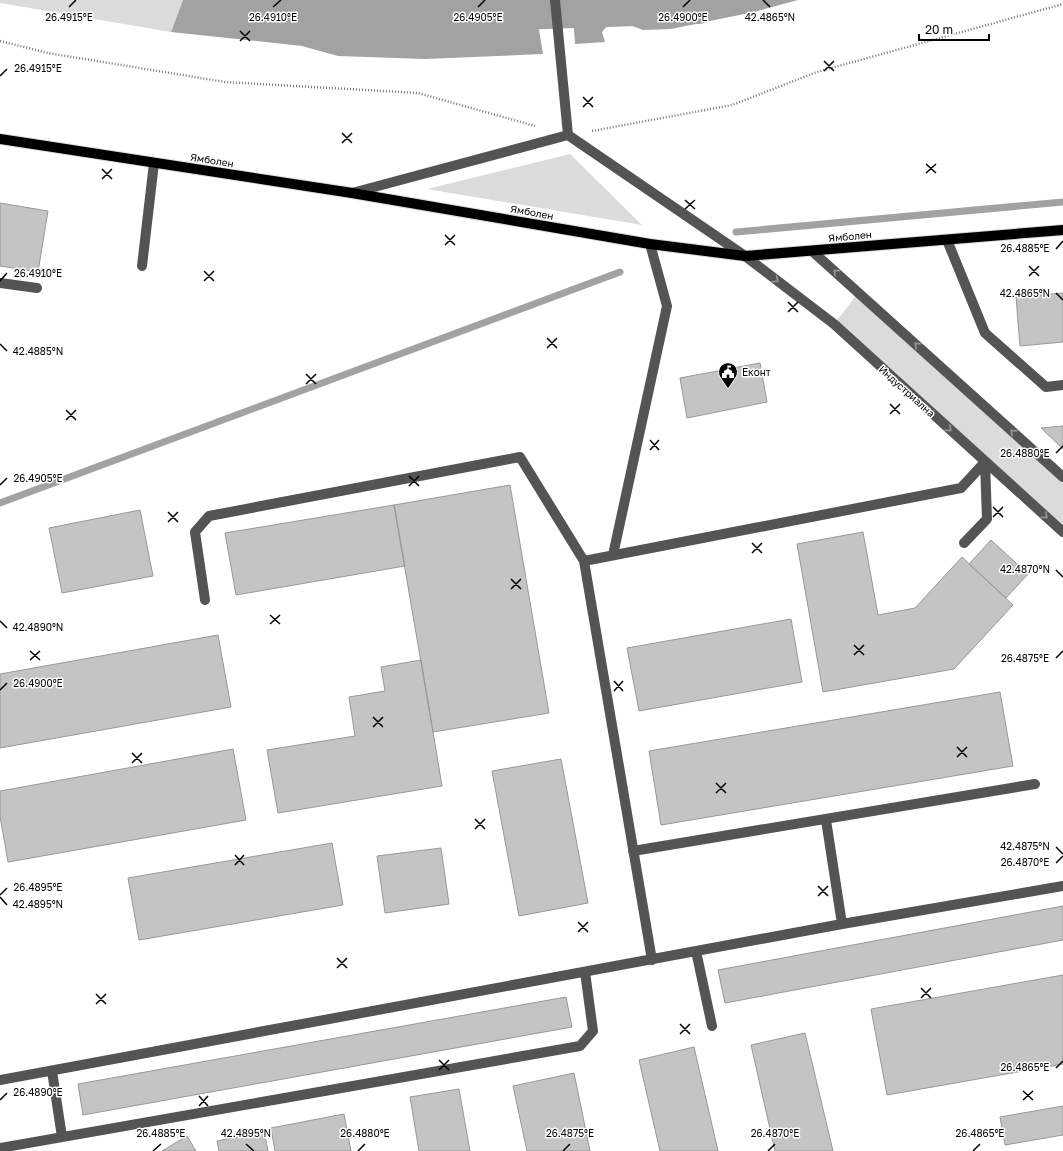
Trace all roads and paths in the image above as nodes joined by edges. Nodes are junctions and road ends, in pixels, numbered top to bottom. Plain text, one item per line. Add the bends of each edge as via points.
1 (555, 0) edge
2 (1063, 4) edge
3 (0, 41) edge
4 (538, 127) dead end
5 (568, 135) junction
6 (0, 139) edge
7 (154, 163) junction
8 (352, 193) junction
9 (1063, 230) edge
10 (947, 240) junction
11 (650, 244) junction
12 (812, 251) junction
13 (745, 256) junction
14 (142, 266) dead end
15 (0, 283) edge
16 (37, 288) dead end
17 (1063, 385) edge
18 (985, 462) junction
19 (1063, 477) edge
20 (1063, 532) edge
21 (964, 543) dead end
22 (613, 555) junction
23 (584, 561) junction
24 (205, 600) dead end
25 (1035, 784) dead end
26 (826, 820) junction
27 (633, 851) junction
28 (1063, 886) edge
29 (842, 924) junction
30 (696, 951) junction
31 (652, 960) junction
32 (585, 972) junction
33 (712, 1026) dead end
34 (52, 1071) junction
35 (0, 1080) edge
36 (62, 1137) junction
37 (0, 1148) edge

1 - 5 street
2 - 5 path via 817,72 732,105
3 - 4 path via 48,53 225,82 418,93
5 - 8 street
5 - 13 street, Индустриална
6 - 7 main road, Ямболен
7 - 8 main road, Ямболен
7 - 14 street
8 - 11 main road, Ямболен
9 - 10 main road, Ямболен
10 - 12 main road, Ямболен
10 - 17 street via 985,333 1046,387
11 - 13 main road, Ямболен
11 - 22 street via 667,306
12 - 13 main road, Ямболен
19 -> 12 street
13 -> 18 street, Индустриална via 834,324
15 - 16 street
18 -> 20 street, Индустриална
18 - 21 street via 987,519
18 - 22 street via 961,488
22 - 23 street
23 - 24 street via 520,456 209,516 195,532
23 - 27 street
25 - 26 street
26 - 27 street
26 - 29 street
27 - 31 street
28 - 29 street
29 - 30 street
30 - 31 street
30 - 33 street
31 - 32 street
32 - 34 street
32 - 36 street via 593,1030 580,1046
34 - 35 street
34 - 36 street
36 - 37 street

